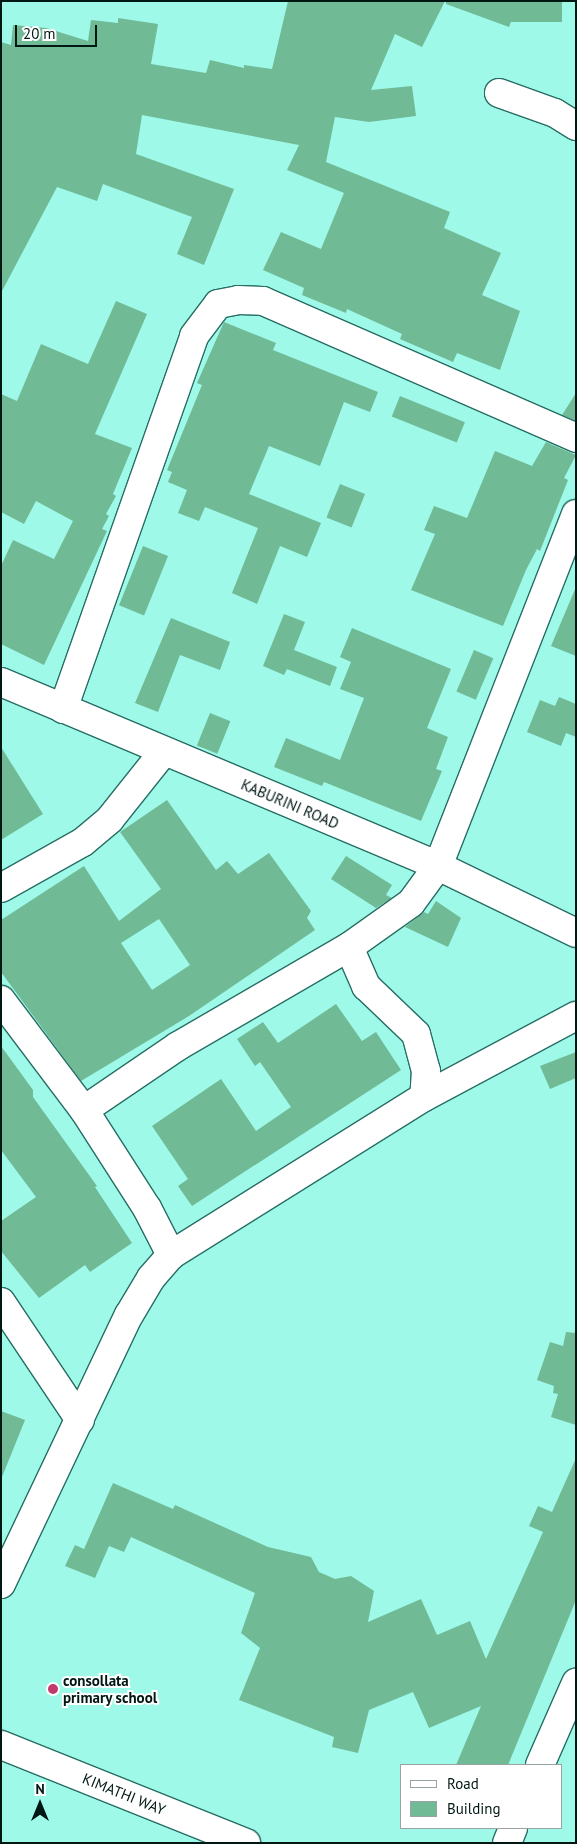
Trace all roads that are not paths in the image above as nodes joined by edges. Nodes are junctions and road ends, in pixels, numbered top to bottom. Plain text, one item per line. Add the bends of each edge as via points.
1 (499, 93) dead end
2 (576, 126) edge
3 (576, 438) edge
4 (576, 514) edge
5 (1, 682) edge
6 (63, 709) junction
7 (164, 751) junction
8 (438, 866) junction
9 (1, 888) edge
10 (576, 933) edge
11 (349, 947) junction
12 (1, 1000) edge
13 (576, 1016) edge
14 (424, 1097) junction
15 (84, 1110) junction
16 (171, 1255) junction
17 (1, 1302) edge
18 (80, 1420) junction
19 (1, 1584) edge
20 (576, 1683) edge
21 (1, 1744) edge
22 (540, 1764) edge
23 (513, 1829) edge
24 (212, 1837) edge
25 (246, 1843) edge
26 (507, 1843) edge

1 - 2 street via 555,113
3 - 6 street via 263,302 238,300 218,304 194,336
4 - 8 street
5 - 6 street, KABURINI ROAD
6 - 7 street, KABURINI ROAD
7 - 8 street, KABURINI ROAD
7 - 9 street via 116,812 83,842
8 - 10 street, KABURINI ROAD
8 - 11 street via 411,903
11 - 14 street via 366,986 416,1034 426,1072
11 - 15 street via 178,1046
12 - 15 street
13 - 14 street
14 - 16 street
15 - 16 street via 147,1208
16 - 18 street via 129,1315
17 - 18 street
18 - 19 street
20 - 22 street
21 - 24 street, KIMATHI WAY
23 - 26 street
24 - 25 street, KIMATHI WAY

